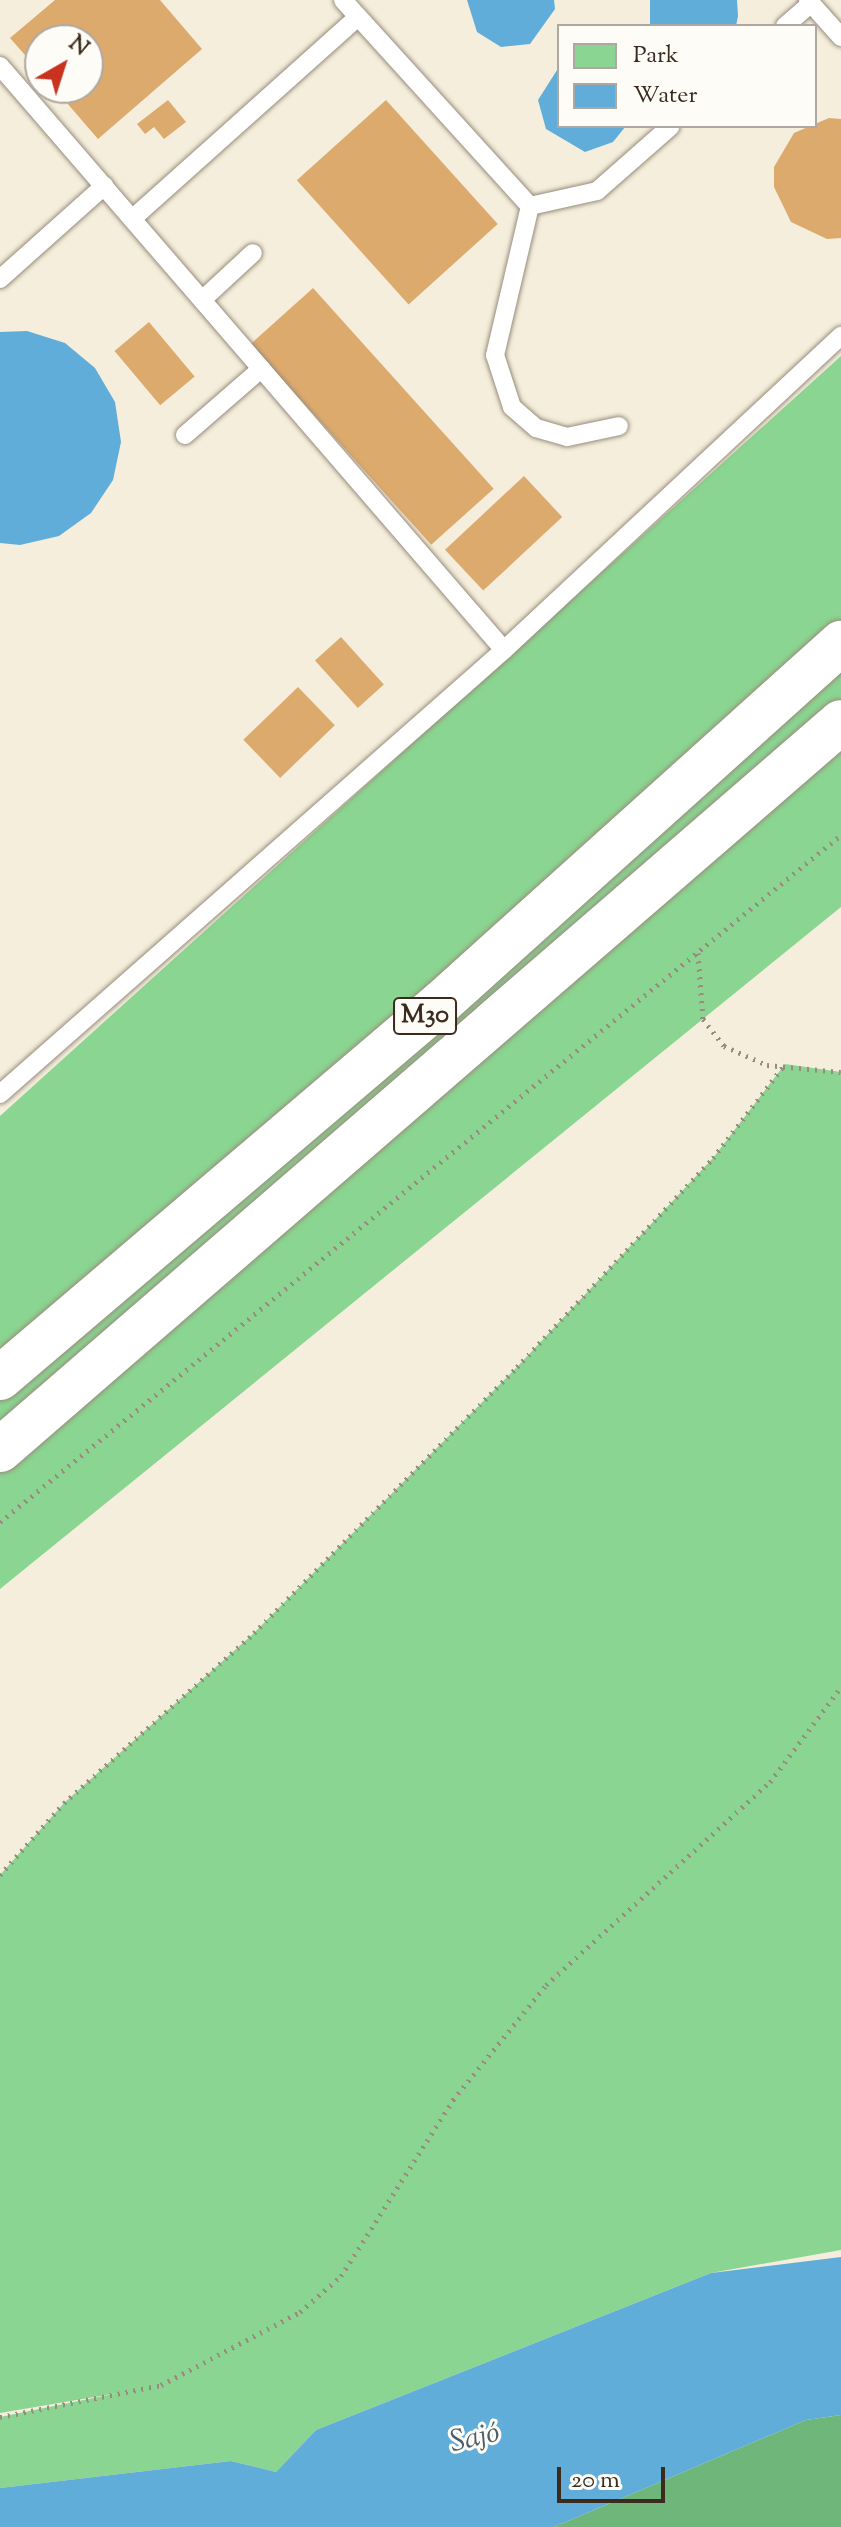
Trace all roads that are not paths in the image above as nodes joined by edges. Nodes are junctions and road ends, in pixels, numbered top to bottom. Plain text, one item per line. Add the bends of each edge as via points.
1 (343, 0) edge
2 (810, 2) edge
3 (358, 17) junction
4 (787, 24) edge
5 (841, 37) edge
6 (0, 66) edge
7 (669, 128) edge
8 (104, 186) junction
9 (530, 206) junction
10 (132, 219) junction
11 (253, 253) dead end
12 (0, 279) edge
13 (202, 300) junction
14 (841, 336) edge
15 (261, 369) junction
16 (619, 426) dead end
17 (185, 435) dead end
18 (841, 643) edge
19 (504, 650) junction
20 (841, 722) edge
21 (0, 1094) edge
22 (0, 1378) edge
23 (0, 1450) edge

1 - 3 lane
2 - 4 lane
2 - 5 lane
3 - 9 lane
3 - 10 lane
6 - 8 lane
7 - 9 lane via 597,191
8 - 10 lane
8 - 12 lane
9 - 16 lane via 506,287 495,355 498,382 536,428 567,437
10 - 13 lane
11 - 13 lane
13 - 15 lane
14 - 19 lane
15 - 17 lane
15 - 19 lane
18 - 22 highway, M30 via 442,1002
19 - 21 lane
20 - 23 highway, M30

